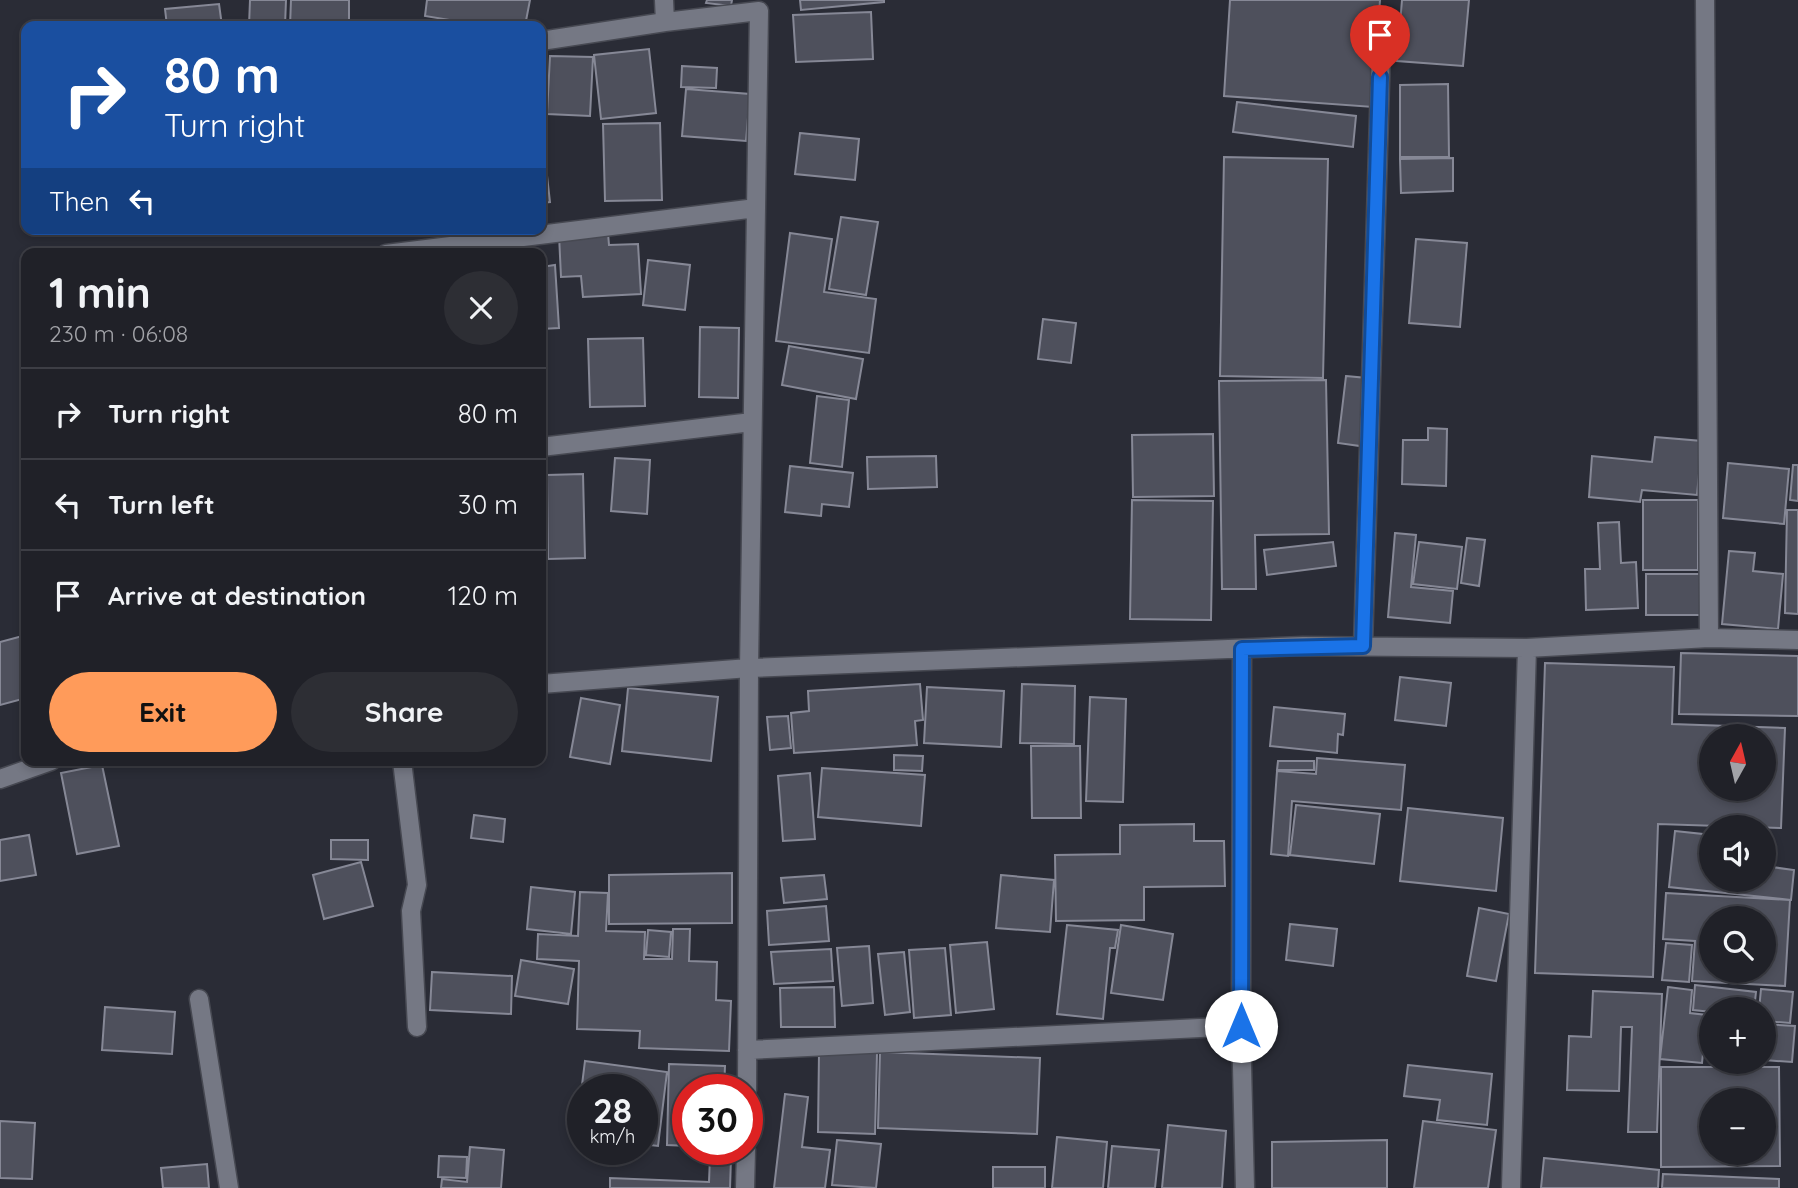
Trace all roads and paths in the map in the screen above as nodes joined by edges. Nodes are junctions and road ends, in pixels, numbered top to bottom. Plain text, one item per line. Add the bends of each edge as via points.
1 (664, 0) edge
2 (1705, 0) edge
3 (665, 22) junction
4 (546, 40) edge
5 (1381, 50) dead end
6 (756, 208) junction
7 (546, 234) edge
8 (539, 235) edge
9 (434, 248) edge
10 (752, 422) junction
11 (546, 446) edge
12 (1709, 638) junction
13 (1798, 640) edge
14 (1363, 646) junction
15 (1527, 648) junction
16 (1242, 649) junction
17 (748, 668) junction
18 (546, 684) edge
19 (37, 766) edge
20 (403, 766) edge
21 (0, 779) edge
22 (200, 999) dead end
23 (1241, 1026) junction
24 (416, 1027) dead end
25 (747, 1051) junction
26 (747, 1074) edge
27 (746, 1165) edge
28 (229, 1188) edge
29 (745, 1188) edge
30 (1245, 1188) edge
31 (1511, 1188) edge

1 - 3 street
2 - 12 street
3 - 4 street
3 - 6 street via 759,11
5 - 14 street
6 - 7 street
6 - 10 street
8 - 9 street
10 - 11 street
10 - 17 street
12 - 13 street
12 - 15 street
14 - 15 street
14 - 16 street
15 - 31 street
16 - 17 street
16 - 23 street
17 - 18 street
17 - 25 street
19 - 21 street
20 - 24 street via 417,885 411,911
22 - 28 street
23 - 25 street
23 - 30 street
25 - 26 street
27 - 29 street

